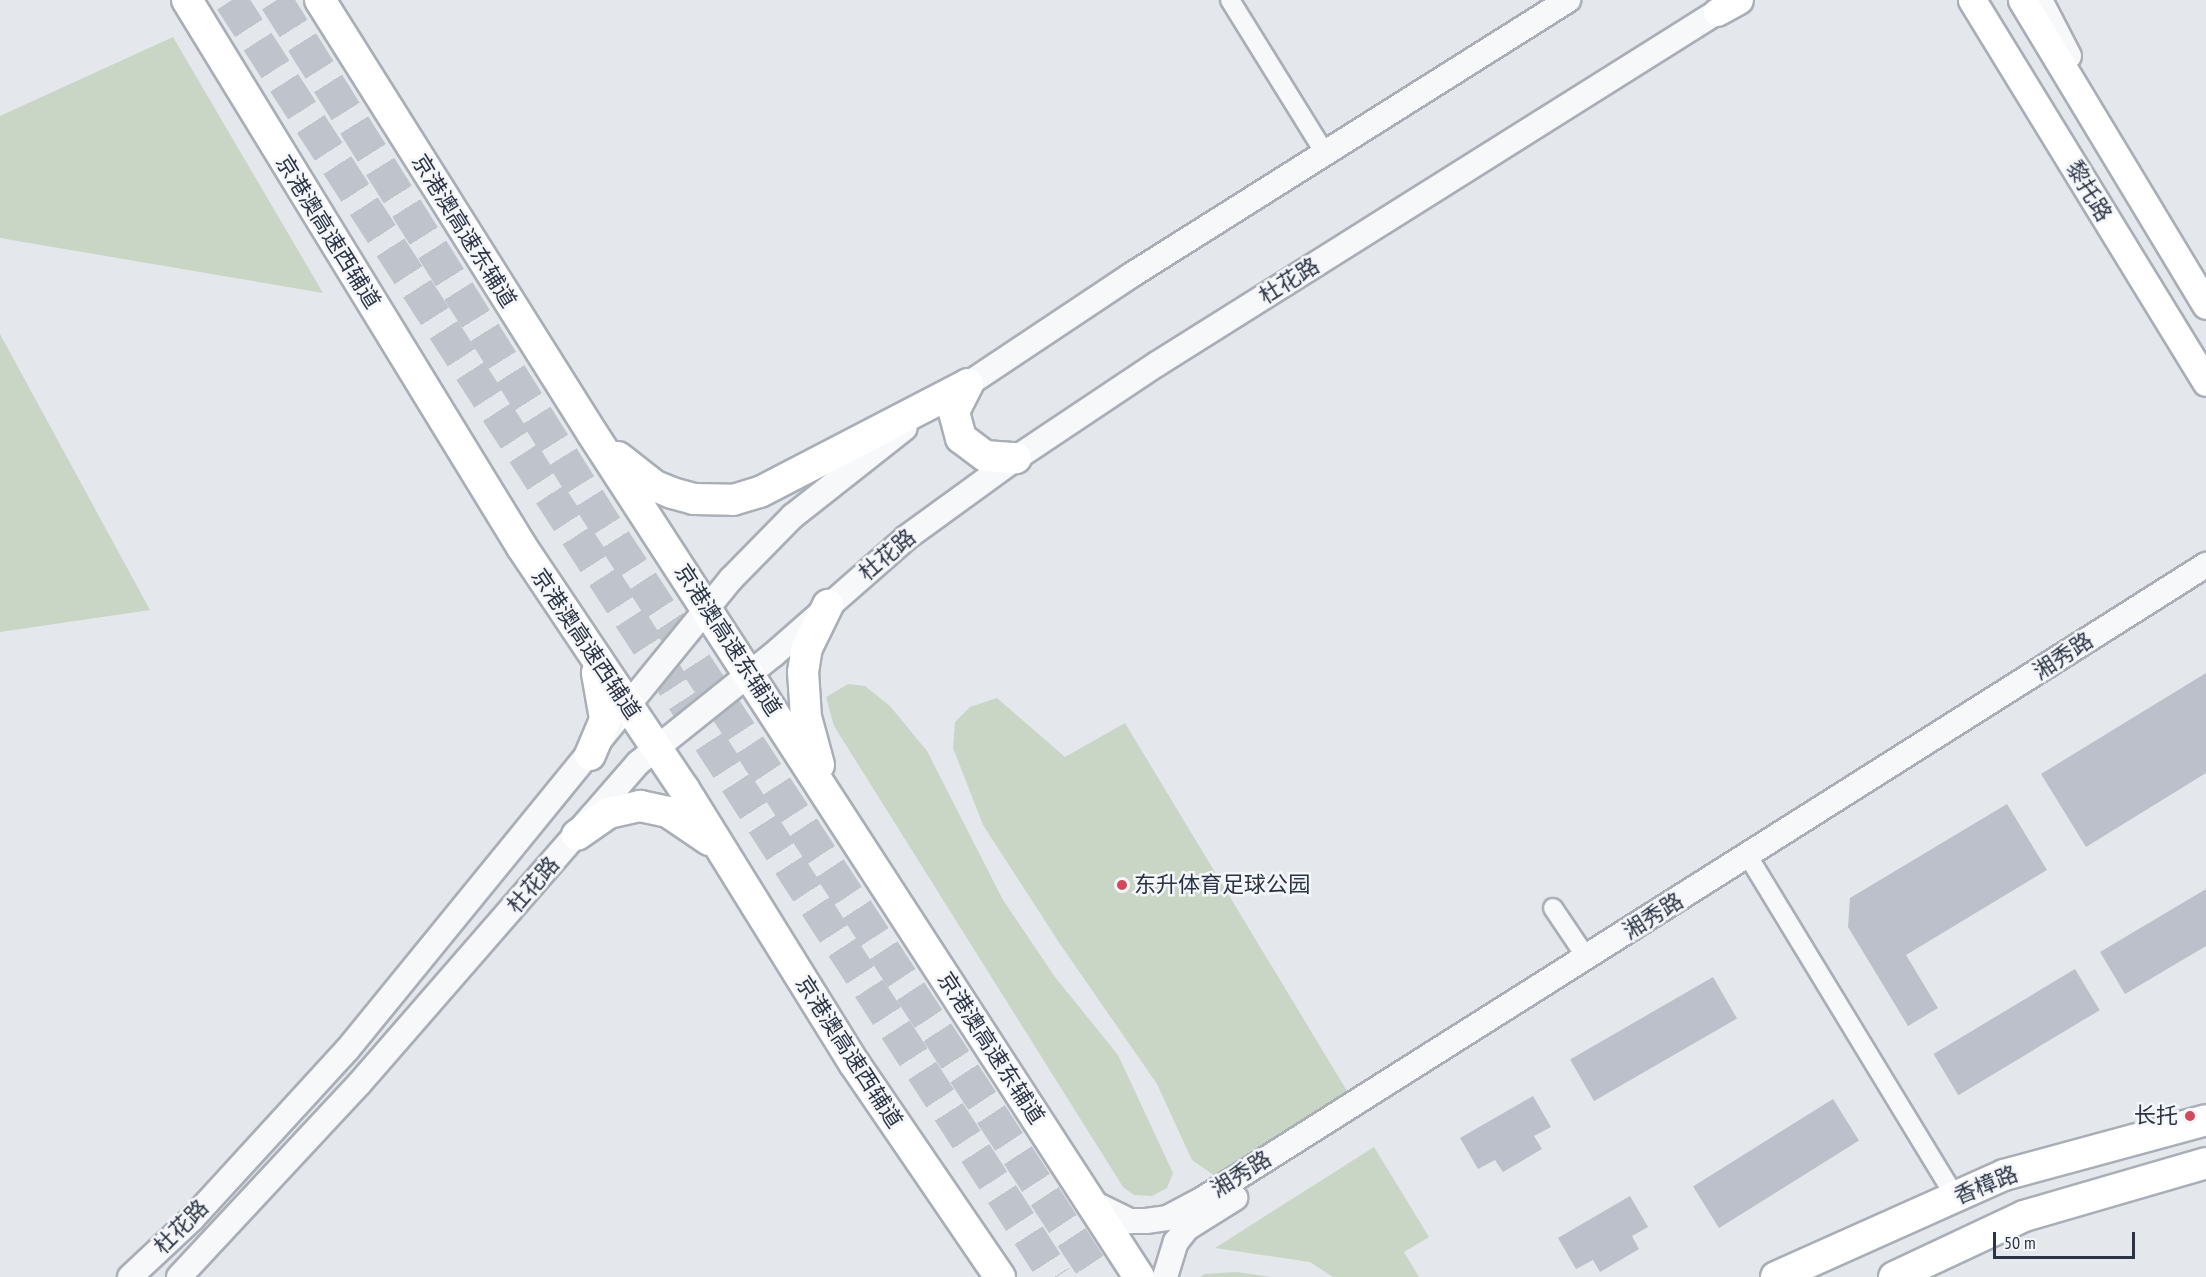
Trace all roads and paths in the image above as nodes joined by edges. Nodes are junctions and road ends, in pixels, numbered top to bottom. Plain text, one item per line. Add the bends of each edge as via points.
1 (187, 0) edge
2 (1230, 0) edge
3 (1568, 0) edge
4 (1972, 0) edge
5 (2022, 0) edge
6 (2040, 0) edge
7 (322, 2) edge
8 (1731, 4) edge
9 (2088, 106) junction
10 (1325, 153) junction
11 (2206, 305) edge
12 (2206, 382) edge
13 (968, 384) junction
14 (592, 433) junction
15 (1016, 458) junction
16 (2206, 565) edge
17 (2206, 585) edge
18 (828, 605) junction
19 (707, 608) junction
20 (578, 633) junction
21 (750, 672) junction
22 (627, 707) junction
23 (655, 746) junction
24 (590, 755) junction
25 (831, 799) junction
26 (577, 835) junction
27 (726, 857) junction
28 (1752, 862) junction
29 (1553, 908) dead end
30 (1586, 957) junction
31 (2206, 1120) edge
32 (2206, 1162) edge
33 (1955, 1197) junction
34 (1089, 1201) junction
35 (130, 1277) edge
36 (179, 1277) edge
37 (1000, 1277) edge
38 (1139, 1277) edge
39 (1165, 1277) edge
40 (1776, 1277) edge
41 (1894, 1277) edge

1 - 20 main road, 京港澳高速西辅道 via 336,247
2 - 10 street
3 - 10 street, 杜花路
4 - 12 main road, 黎托路
5 - 9 main road, 黎托路
6 - 9 street via 2078,74
7 - 14 main road, 京港澳高速东辅道
8 - 15 street, 杜花路 via 1157,364
9 - 11 main road, 黎托路
10 - 13 street, 杜花路
13 - 14 main road via 804,470 733,500 694,500 655,486
13 - 15 main road via 954,412 961,438 984,456
13 - 19 street, 杜花路 via 838,478 793,516
14 - 19 main road, 京港澳高速东辅道
15 - 18 street, 杜花路 via 906,538
16 - 28 street, 湘秀路
17 - 28 street, 湘秀路
18 - 21 street, 杜花路
18 - 25 main road via 807,648 803,694
19 - 21 main road, 京港澳高速东辅道
19 - 22 street, 杜花路
20 - 22 main road, 京港澳高速西辅道
20 - 24 main road via 605,704 601,734
21 - 23 street, 杜花路
21 - 25 main road, 京港澳高速东辅道
22 - 23 main road, 京港澳高速西辅道
22 - 24 street, 杜花路
23 - 26 street, 杜花路
23 - 27 main road, 京港澳高速西辅道
24 - 35 street, 杜花路 via 346,1050 192,1219
25 - 34 main road, 京港澳高速东辅道
26 - 27 main road via 592,822 624,808 656,808 691,826
26 - 36 street, 杜花路 via 359,1084
27 - 37 main road, 京港澳高速西辅道 via 854,1063
28 - 30 street, 湘秀路
28 - 33 street
28 - 39 street, 湘秀路 via 1187,1228 1176,1242
29 - 30 street
30 - 34 street, 湘秀路 via 1167,1218 1130,1221
31 - 33 main road, 香樟路 via 2004,1175
32 - 41 main road, 香樟路 via 2024,1216
33 - 40 main road, 香樟路
34 - 38 main road, 京港澳高速东辅道

